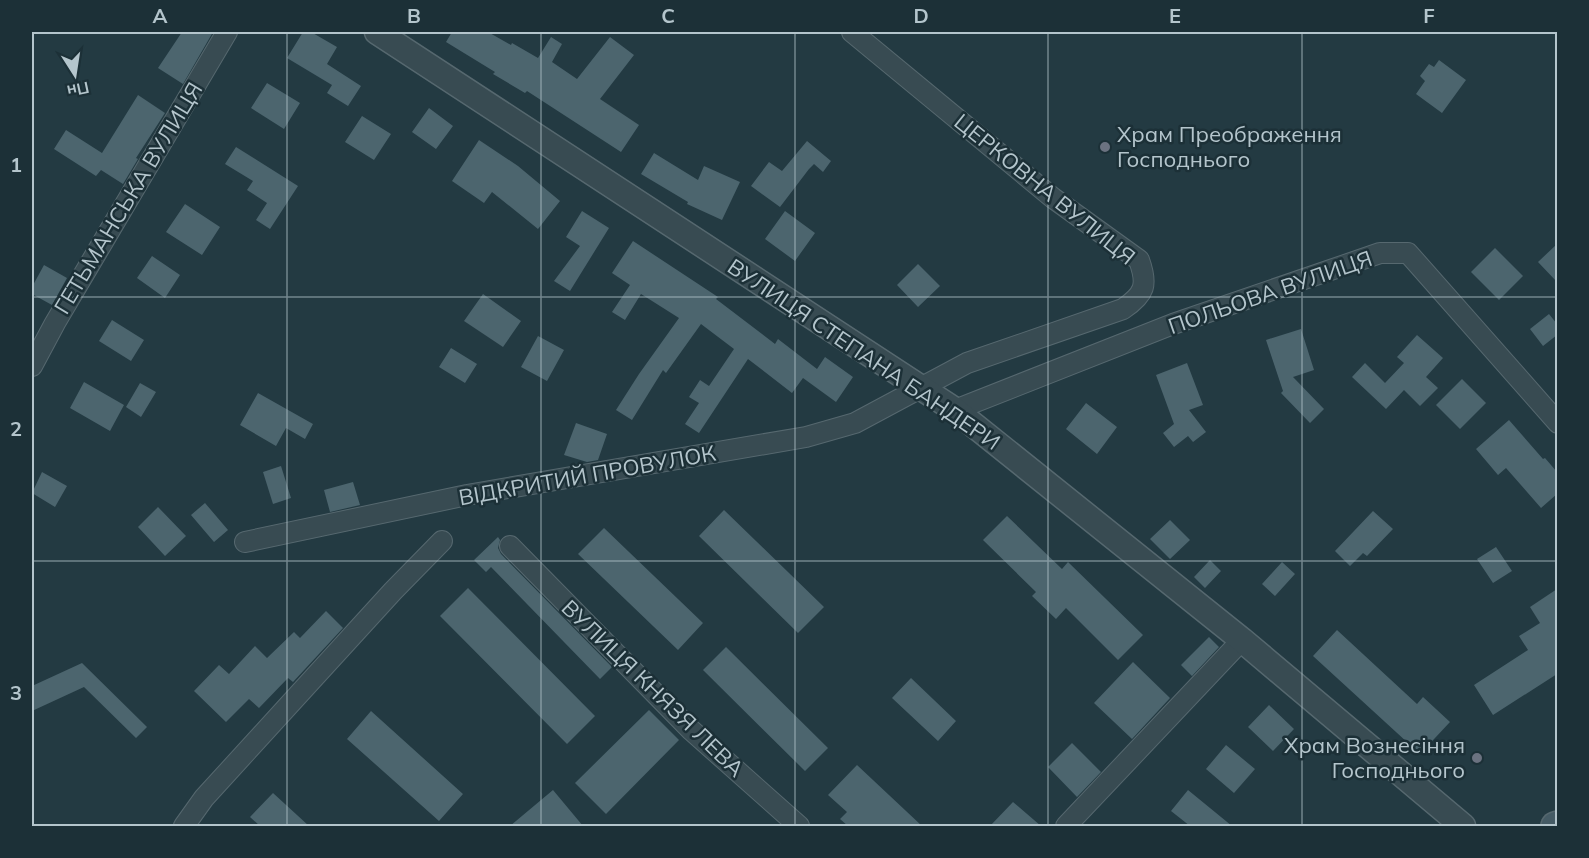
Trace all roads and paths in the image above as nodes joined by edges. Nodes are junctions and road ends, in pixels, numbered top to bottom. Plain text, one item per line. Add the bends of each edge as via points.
1 (227, 32) edge
2 (377, 32) edge
3 (852, 32) edge
4 (32, 366) edge
5 (922, 388) junction
6 (956, 410) junction
7 (1557, 423) edge
8 (442, 541) dead end
9 (245, 542) dead end
10 (510, 546) dead end
11 (1242, 640) junction
12 (184, 826) edge
13 (799, 826) edge
14 (1066, 826) edge
15 (1463, 826) edge

1 - 4 street, ГЕТЬМАНСЬКА ВУЛИЦЯ
2 - 5 street, ВУЛИЦЯ СТЕПАНА БАНДЕРИ
3 - 5 street, ЦЕРКОВНА ВУЛИЦЯ via 1053,198 1139,260 1144,276 1143,289 1123,309 967,363
5 - 6 street, ВУЛИЦЯ СТЕПАНА БАНДЕРИ
5 - 9 street, ВІДКРИТИЙ ПРОВУЛОК via 855,423 806,437 467,495
6 - 7 street, ПОЛЬОВА ВУЛИЦЯ via 1173,324 1380,253 1408,253
6 - 11 street, ВУЛИЦЯ СТЕПАНА БАНДЕРИ
8 - 12 street via 212,790
10 - 13 street, ВУЛИЦЯ КНЯЗЯ ЛЕВА via 690,730
11 - 14 street
11 - 15 street, ВУЛИЦЯ СТЕПАНА БАНДЕРИ

